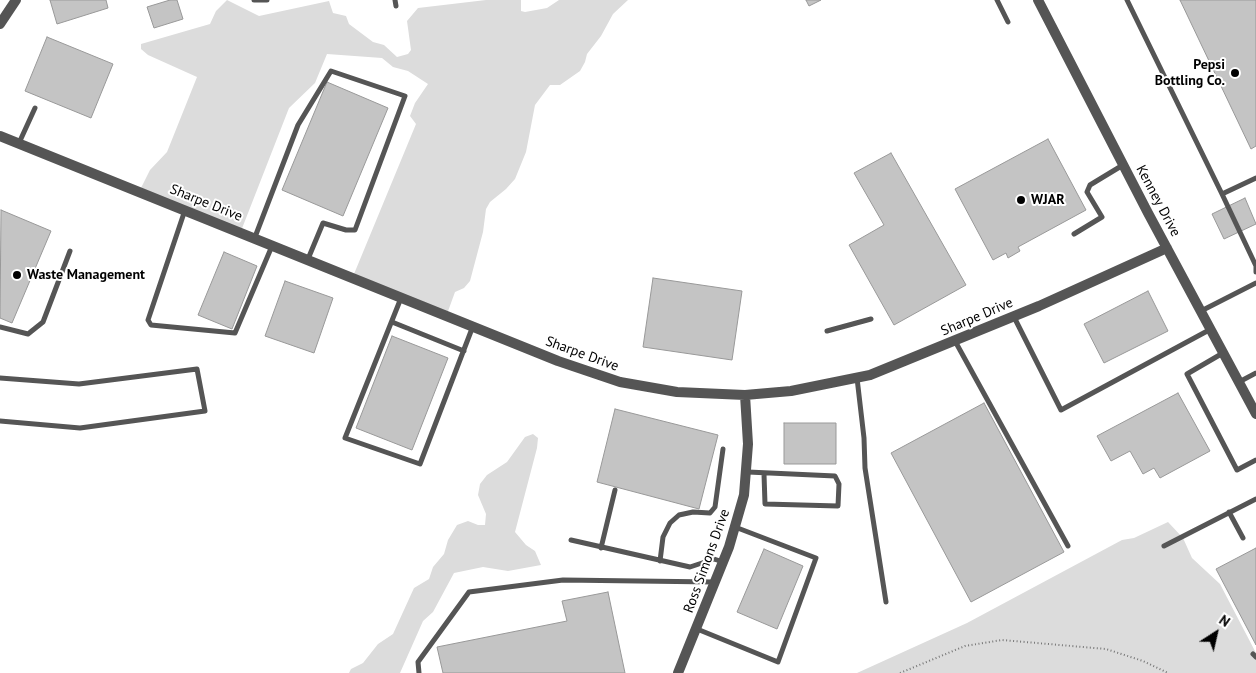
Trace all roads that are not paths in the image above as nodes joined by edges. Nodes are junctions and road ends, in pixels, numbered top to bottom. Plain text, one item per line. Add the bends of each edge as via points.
1 (16, 0) edge
2 (254, 0) edge
3 (267, 0) edge
4 (997, 0) edge
5 (1038, 0) edge
6 (1126, 0) edge
7 (1008, 22) dead end
8 (0, 24) edge
9 (35, 108) dead end
10 (0, 136) edge
11 (19, 143) junction
12 (1123, 165) junction
13 (1256, 178) edge
14 (1222, 194) junction
15 (186, 210) junction
16 (1074, 234) dead end
17 (254, 237) junction
18 (272, 245) junction
19 (1167, 248) junction
20 (70, 251) dead end
21 (308, 259) junction
22 (1256, 272) edge
23 (1256, 283) edge
24 (402, 297) junction
25 (1201, 311) junction
26 (1014, 316) junction
27 (871, 320) dead end
28 (392, 322) junction
29 (473, 326) junction
30 (0, 327) edge
31 (1211, 329) junction
32 (827, 331) dead end
33 (955, 341) junction
34 (464, 351) junction
35 (1223, 352) junction
36 (1256, 373) edge
37 (0, 378) edge
38 (858, 378) junction
39 (1239, 382) junction
40 (745, 395) junction
41 (1256, 414) edge
42 (0, 421) edge
43 (723, 449) dead end
44 (1256, 460) edge
45 (748, 472) junction
46 (764, 474) junction
47 (615, 490) dead end
48 (1256, 499) edge
49 (1229, 512) junction
50 (735, 527) junction
51 (1244, 538) dead end
52 (571, 540) dead end
53 (1068, 546) dead end
54 (1164, 546) dead end
55 (601, 548) junction
56 (660, 562) junction
57 (723, 562) junction
58 (715, 582) junction
59 (886, 602) dead end
60 (697, 629) junction
61 (419, 673) edge
62 (678, 673) edge

1 - 8 street
2 - 3 lane
4 - 7 lane
5 - 12 street, Kenney Drive
6 - 14 lane
9 - 11 lane
10 - 11 street, Sharpe Drive
11 - 15 street, Sharpe Drive
12 - 16 lane via 1090,185 1087,192 1102,217
12 - 19 street, Kenney Drive
13 - 14 lane
14 - 22 lane
15 - 17 street, Sharpe Drive
15 - 18 lane via 148,320 151,325 235,332
17 - 18 street, Sharpe Drive
17 - 21 lane via 298,125 331,71 405,96 355,230 323,223
18 - 21 street, Sharpe Drive
19 - 25 street, Kenney Drive
19 - 26 street, Sharpe Drive
20 - 30 lane via 43,322 28,334
21 - 24 street, Sharpe Drive
23 - 25 lane
24 - 28 lane
24 - 29 street, Sharpe Drive
25 - 31 street, Kenney Drive
26 - 31 lane via 1060,410
26 - 33 street, Sharpe Drive
27 - 32 lane
28 - 34 lane
28 - 34 lane via 345,438 420,464
29 - 34 lane
29 - 40 street, Sharpe Drive via 558,362 620,382 676,392
31 - 35 street, Kenney Drive
33 - 38 street, Sharpe Drive
33 - 53 lane
35 - 39 street, Kenney Drive
35 - 44 lane via 1186,374 1237,470
36 - 39 lane
37 - 42 lane via 79,384 197,369 205,410 80,428
38 - 40 street, Sharpe Drive via 791,392
38 - 59 lane via 865,468
39 - 41 street, Kenney Drive
40 - 45 street, Ross Simons Drive
43 - 56 lane via 715,507 710,513 679,515 670,523 663,537
45 - 46 lane
45 - 50 street, Ross Simons Drive
46 - 46 lane via 835,476 839,484 838,506 765,504
47 - 55 lane
48 - 49 lane
49 - 51 lane
49 - 54 lane
50 - 57 street, Ross Simons Drive
50 - 60 lane via 816,558 778,662
52 - 55 lane
55 - 56 lane
56 - 57 lane via 690,567 714,559
57 - 58 street, Ross Simons Drive
58 - 60 street, Ross Simons Drive
58 - 61 lane via 563,580 469,592 418,662
60 - 62 street, Ross Simons Drive

